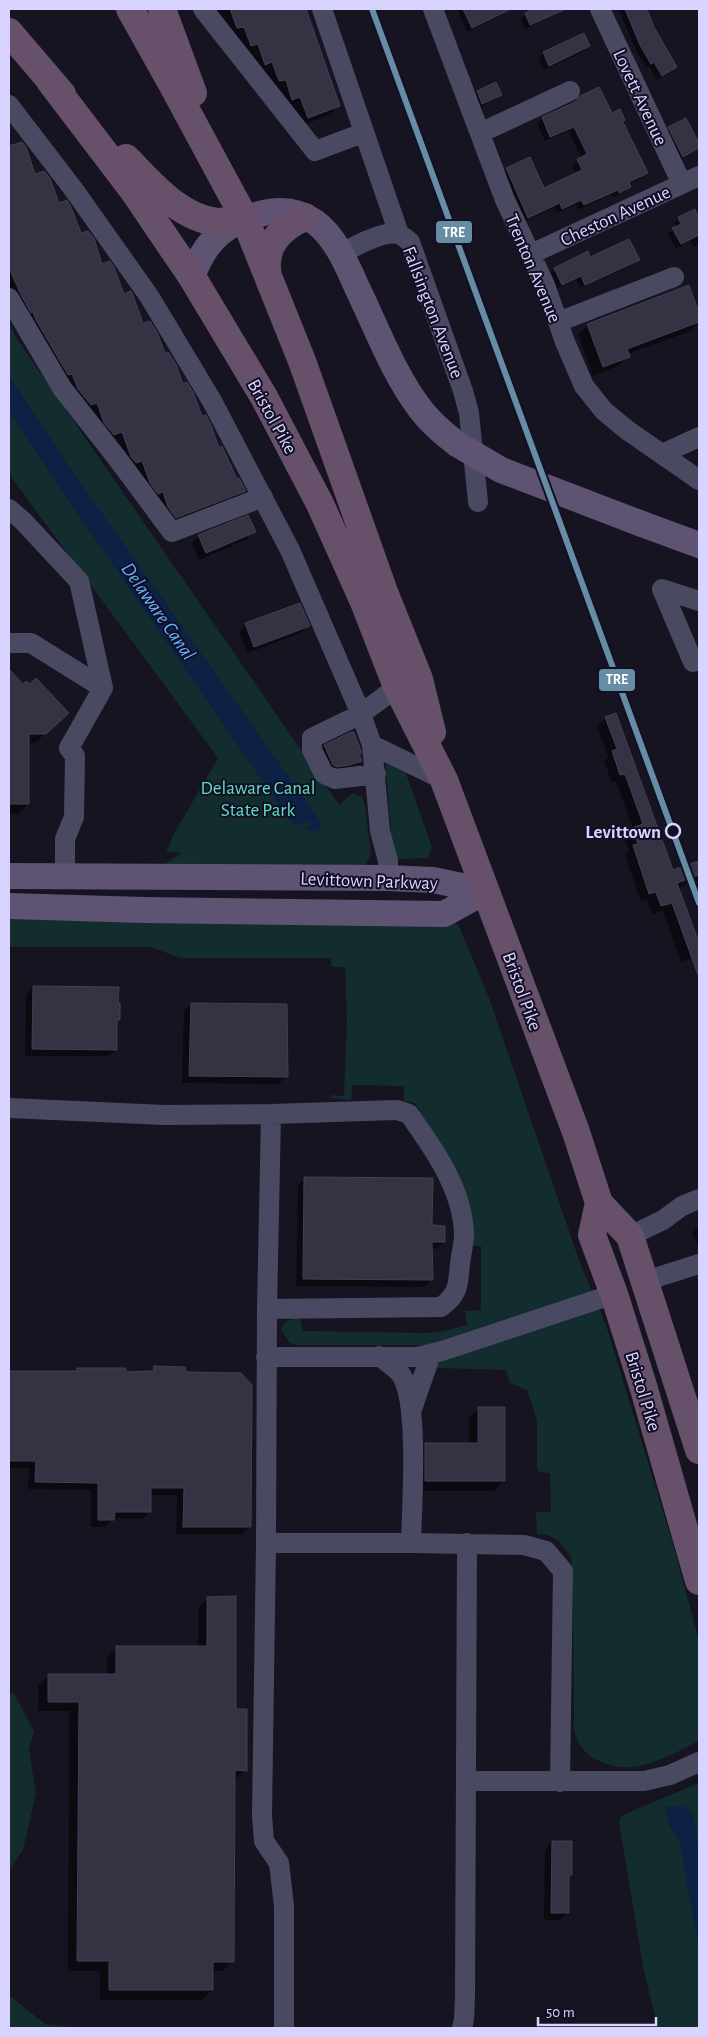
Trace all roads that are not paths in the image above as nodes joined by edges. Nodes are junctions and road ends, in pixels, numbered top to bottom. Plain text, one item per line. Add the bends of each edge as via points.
1 (130, 9) edge
2 (162, 9) edge
3 (203, 9) edge
4 (322, 9) edge
5 (433, 9) edge
6 (600, 9) edge
7 (9, 32) edge
8 (50, 81) junction
9 (570, 91) dead end
10 (9, 104) edge
11 (363, 133) junction
12 (480, 133) junction
13 (691, 180) edge
14 (225, 182) junction
15 (305, 217) junction
16 (244, 219) junction
17 (399, 234) junction
18 (341, 254) junction
19 (530, 254) junction
20 (192, 278) junction
21 (674, 278) dead end
22 (269, 280) junction
23 (9, 298) edge
24 (558, 322) junction
25 (699, 437) edge
26 (662, 454) junction
27 (699, 480) edge
28 (263, 497) junction
29 (478, 502) dead end
30 (9, 509) edge
31 (699, 545) edge
32 (699, 600) edge
33 (9, 643) edge
34 (699, 659) edge
35 (397, 687) junction
36 (103, 688) junction
37 (361, 714) junction
38 (372, 745) junction
39 (376, 774) junction
40 (444, 780) junction
41 (380, 831) junction
42 (9, 876) edge
43 (65, 876) junction
44 (361, 878) junction
45 (388, 878) junction
46 (486, 891) junction
47 (9, 906) edge
48 (9, 1108) edge
49 (271, 1114) junction
50 (699, 1199) edge
51 (599, 1203) junction
52 (630, 1236) junction
53 (699, 1264) edge
54 (645, 1281) junction
55 (614, 1294) junction
56 (267, 1309) junction
57 (431, 1354) junction
58 (378, 1356) junction
59 (266, 1357) junction
60 (411, 1412) junction
61 (699, 1450) edge
62 (266, 1543) junction
63 (411, 1543) junction
64 (467, 1544) junction
65 (699, 1581) edge
66 (699, 1762) edge
67 (466, 1781) junction
68 (560, 1782) junction
69 (284, 2028) edge
70 (462, 2028) edge

1 - 14 highway
2 - 14 highway
3 - 11 street via 315,151
4 - 11 street
5 - 12 street, Trenton Avenue
6 - 13 street, Lovett Avenue
7 - 8 highway
8 - 16 highway via 175,204 207,220
8 - 20 highway, Bristol Pike via 133,190
9 - 12 street
10 - 28 street via 149,296 212,402
11 - 17 street
12 - 19 street, Trenton Avenue
13 - 19 street, Cheston Avenue
14 - 16 highway, Bristol Pike
15 - 16 main road via 269,211
15 - 18 main road via 324,231
15 - 22 highway via 290,224 274,241 266,265
16 - 20 main road via 210,242
16 - 22 highway, Bristol Pike
17 - 18 street, Fallsington Avenue via 386,235
17 - 29 street, Fallsington Avenue via 410,242 414,250 463,391 469,413
18 - 31 main road, bridge via 402,380 421,410 457,444 501,470
19 - 24 street, Trenton Avenue
20 - 35 highway, Bristol Pike via 264,397 320,504 364,602
21 - 24 street
22 - 40 highway, Bristol Pike via 419,679
23 - 28 street via 62,388 172,532
24 - 26 street, Trenton Avenue via 576,369 595,401 627,430
25 - 26 street
26 - 27 street, Trenton Avenue
28 - 37 street via 303,579
30 - 36 street via 79,581
32 - 34 street via 662,589 693,662
33 - 36 street via 31,643
35 - 37 street
35 - 40 highway, Bristol Pike
36 - 43 street via 69,748 75,756 74,818 65,839
37 - 38 street
37 - 39 street via 312,738 312,750 324,774 335,780
38 - 39 street
38 - 40 street
39 - 41 street
40 - 46 highway, Bristol Pike
41 - 44 street via 373,861
41 - 45 street via 388,861
42 - 43 main road, Levittown Parkway
43 - 44 main road, Levittown Parkway
44 - 45 main road, Levittown Parkway
45 - 46 main road, Levittown Parkway via 433,880
46 - 47 main road, Levittown Parkway via 444,914
46 - 51 highway, Bristol Pike via 576,1132
48 - 49 street via 137,1114
49 - 56 street
49 - 56 street via 397,1110 409,1114 435,1150 454,1190 464,1234 457,1288 452,1299 441,1307
50 - 52 street
51 - 52 highway, Bristol Pike
51 - 55 highway, Bristol Pike via 592,1234
52 - 54 highway, Bristol Pike
53 - 54 street
54 - 61 highway, Bristol Pike
55 - 57 street
55 - 65 highway, Bristol Pike
56 - 59 street
57 - 58 street
57 - 60 street
58 - 59 street
58 - 60 street via 401,1375
59 - 62 street
60 - 63 street
62 - 63 street
62 - 69 street via 262,1815 264,1841 279,1863 284,1906
63 - 64 street
64 - 67 street
64 - 68 street via 524,1545 546,1551 563,1571
66 - 68 street via 670,1775 644,1781
67 - 68 street
67 - 70 street

